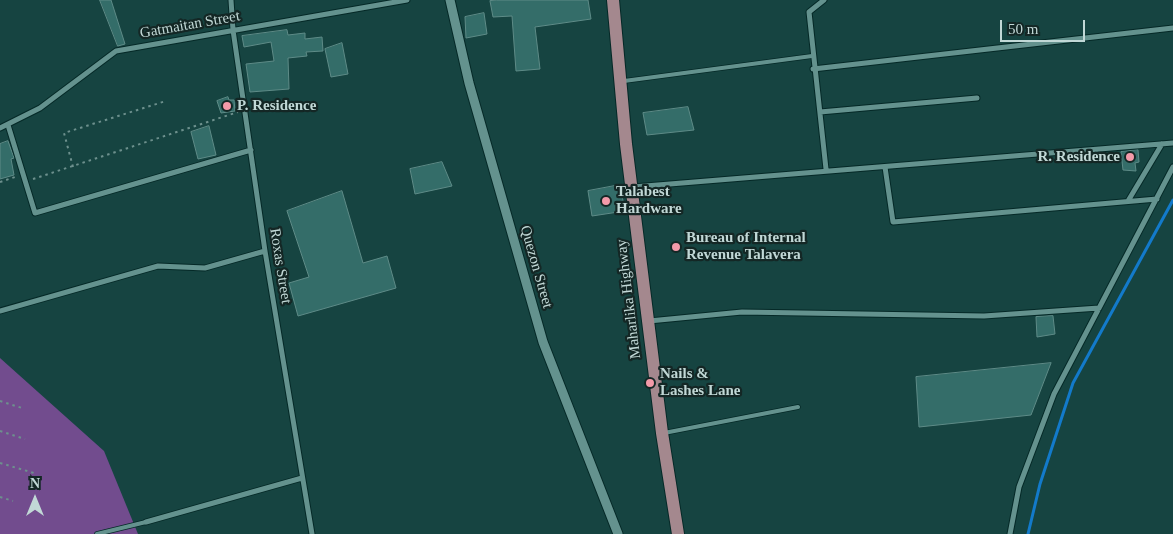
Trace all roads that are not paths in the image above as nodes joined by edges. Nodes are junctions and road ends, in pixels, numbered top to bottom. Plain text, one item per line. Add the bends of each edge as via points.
1 (231, 0) edge
2 (407, 0) edge
3 (450, 0) edge
4 (613, 0) edge
5 (824, 0) edge
6 (1173, 28) edge
7 (233, 30) junction
8 (812, 56) junction
9 (814, 69) junction
10 (619, 82) junction
11 (977, 98) dead end
12 (820, 112) junction
13 (8, 126) junction
14 (0, 128) edge
15 (1173, 143) edge
16 (1162, 144) junction
17 (250, 150) junction
18 (885, 167) junction
19 (1173, 167) edge
20 (826, 169) junction
21 (632, 187) junction
22 (1157, 199) junction
23 (1128, 201) junction
24 (265, 251) junction
25 (1099, 308) junction
26 (0, 311) edge
27 (648, 322) junction
28 (798, 406) dead end
29 (662, 433) junction
30 (302, 478) junction
31 (146, 522) joint
32 (97, 534) edge
33 (312, 534) edge
34 (618, 534) edge
35 (678, 534) edge
36 (1010, 534) edge

1 - 7 street, Roxas Street
2 - 7 street, Gatmaitan Street
3 - 34 street, Quezon Street via 469,83 543,342
4 - 10 main road, Maharlika Highway
5 - 8 street via 809,12
6 - 9 street
7 - 13 street, Gatmaitan Street via 116,51 40,108
7 - 17 street, Roxas Street
8 - 9 street
8 - 10 lane
9 - 12 street
10 - 21 main road, Maharlika Highway
11 - 12 street
12 - 20 street
13 - 14 street, Gatmaitan Street
13 - 17 street via 35,213
15 - 16 street
16 - 18 street
16 - 23 street
17 - 24 street, Roxas Street
18 - 20 street
18 - 23 street via 893,222
19 - 22 street
20 - 21 street
21 - 27 main road, Maharlika Highway
22 - 23 street
22 - 25 street
24 - 26 street via 205,268 158,266
24 - 30 street, Roxas Street
25 - 27 street via 984,316 742,312
25 - 36 street via 1054,394 1019,488
27 - 29 main road, Maharlika Highway
28 - 29 lane
29 - 35 main road, Maharlika Highway
30 - 31 street
30 - 33 street, Roxas Street
31 - 32 lane

